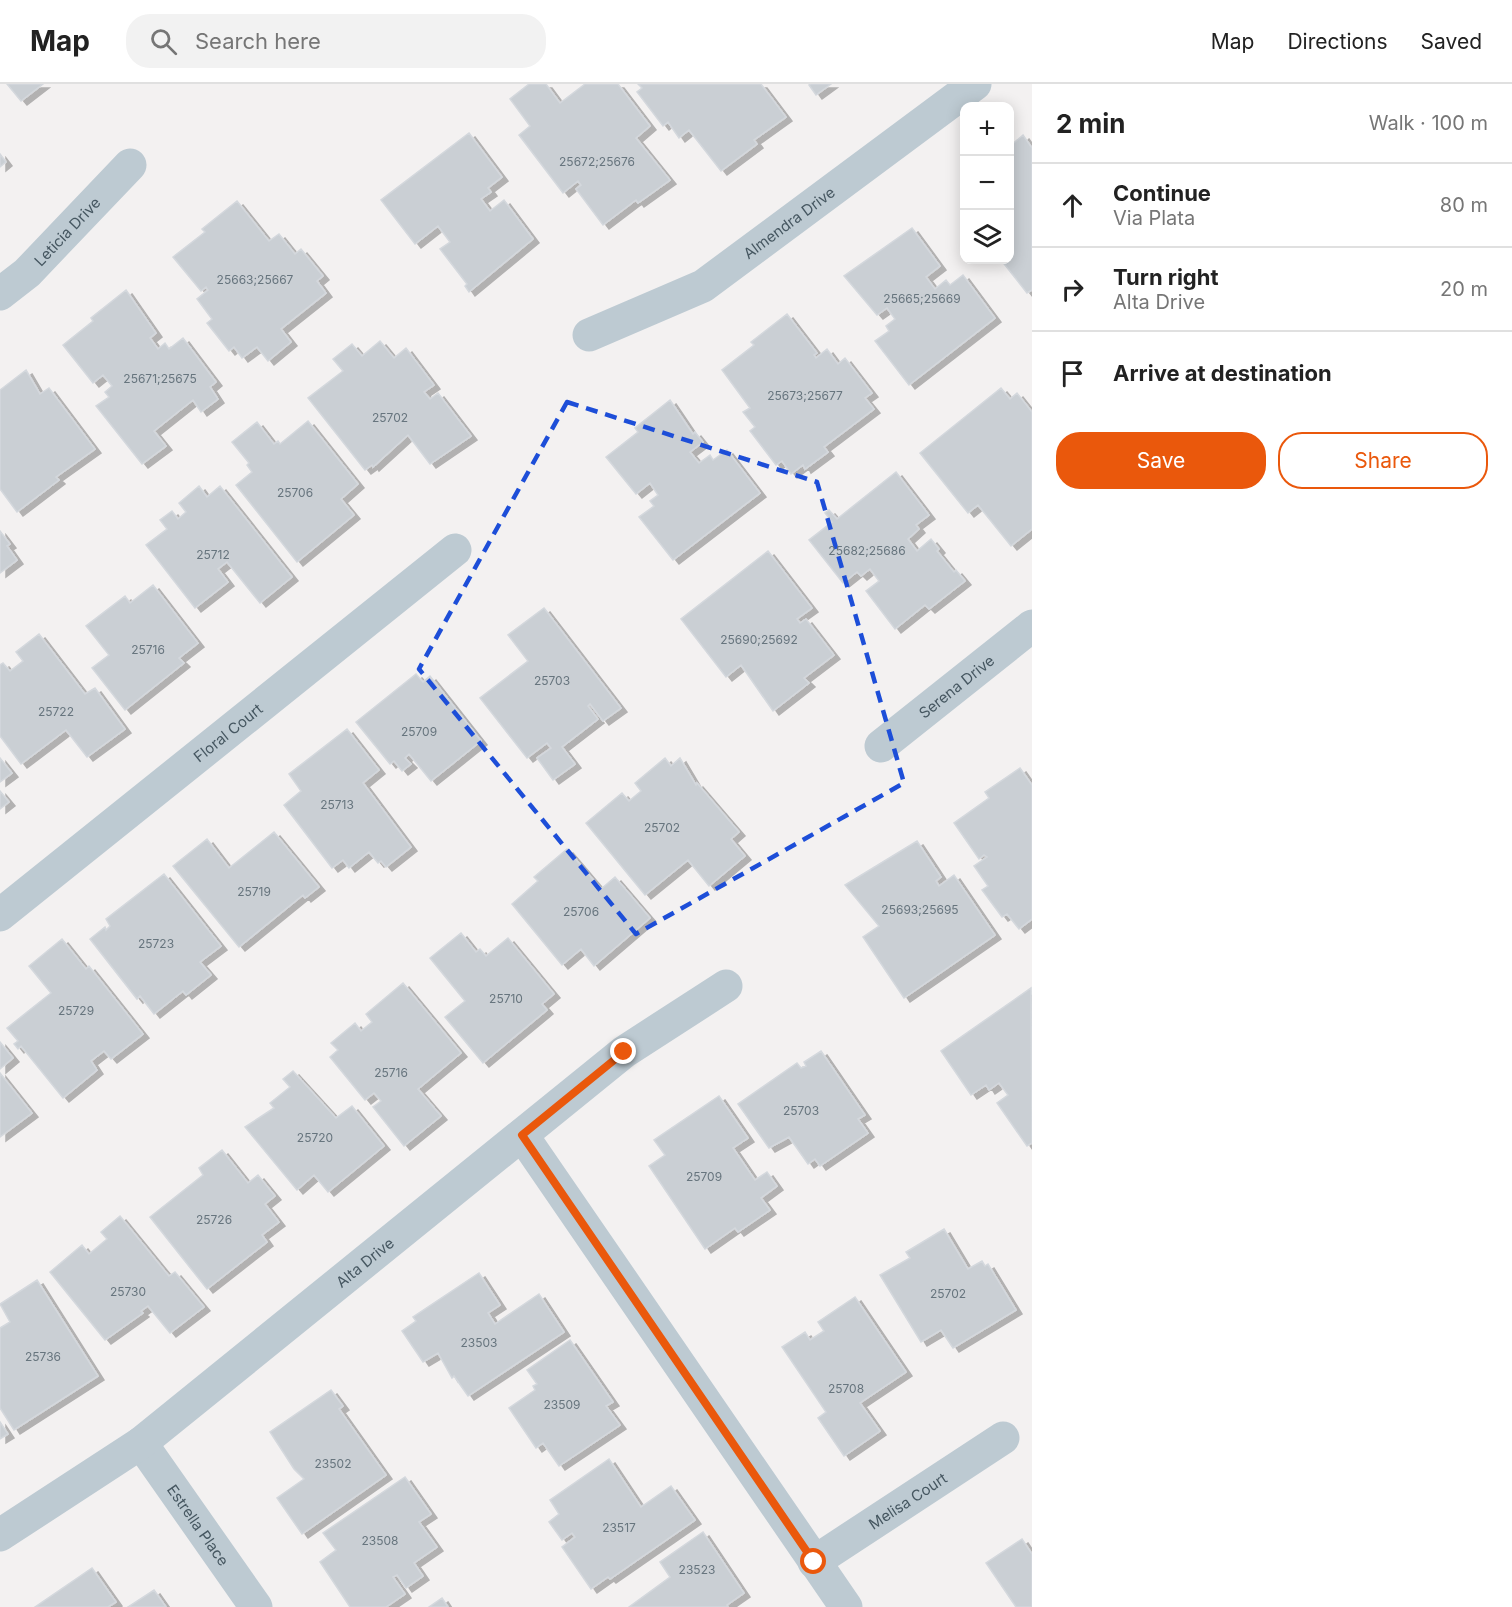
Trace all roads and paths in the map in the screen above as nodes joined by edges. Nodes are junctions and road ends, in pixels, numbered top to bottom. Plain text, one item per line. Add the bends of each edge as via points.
1 (975, 84) edge
2 (130, 165) dead end
3 (0, 294) edge
4 (589, 335) dead end
5 (455, 550) dead end
6 (1029, 636) edge
7 (881, 746) dead end
8 (0, 915) edge
9 (726, 986) dead end
10 (522, 1135) junction
11 (1003, 1438) dead end
12 (141, 1443) junction
13 (0, 1535) edge
14 (814, 1562) junction
15 (256, 1607) edge
16 (846, 1607) edge

1 - 4 street, Almendra Drive via 703,286
2 - 3 street, Leticia Drive via 27,273
5 - 8 street, Floral Court
6 - 7 street, Serena Drive
9 - 10 street, Alta Drive via 624,1052
10 - 12 street, Alta Drive
10 - 14 street
11 - 14 street, Melisa Court
12 - 13 street, Alta Drive
12 - 15 street, Estrella Place
14 - 16 street

